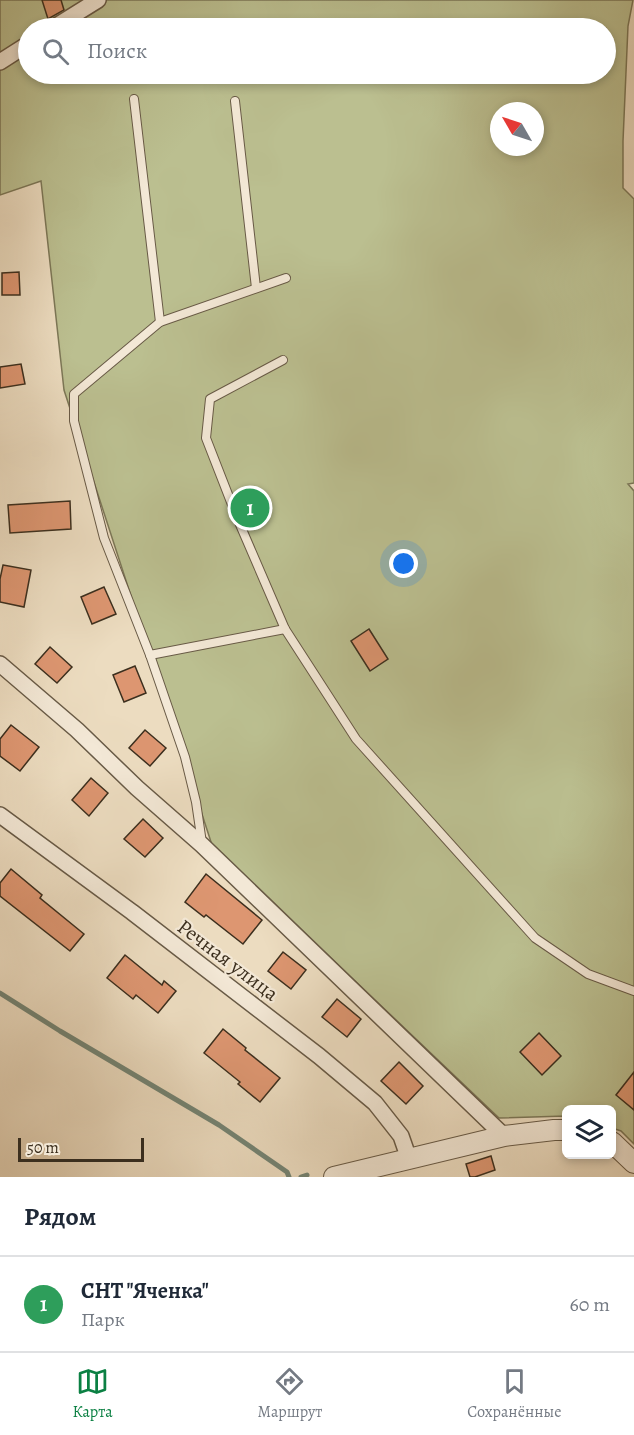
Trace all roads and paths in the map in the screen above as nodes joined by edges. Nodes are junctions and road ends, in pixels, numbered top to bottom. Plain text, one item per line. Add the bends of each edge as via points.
1 (98, 0) edge
2 (69, 18) edge
3 (18, 50) edge
4 (0, 62) edge
5 (134, 99) dead end
6 (236, 101) dead end
7 (286, 278) dead end
8 (256, 288) junction
9 (160, 322) junction
10 (284, 360) dead end
11 (285, 629) junction
12 (150, 655) junction
13 (0, 664) edge
14 (0, 815) edge
15 (202, 845) junction
16 (634, 990) edge
17 (562, 1130) edge
18 (504, 1136) junction
19 (616, 1146) edge
20 (409, 1159) junction
21 (634, 1163) edge
22 (334, 1177) edge

1 - 2 street
3 - 4 street
5 - 9 lane
6 - 8 lane
7 - 8 lane
8 - 9 lane
9 - 12 lane via 74,394 74,421 104,538
10 - 11 lane via 210,399 206,438
11 - 12 lane
11 - 16 lane via 356,739 535,938 588,974
12 - 15 lane via 185,756
13 - 15 street
14 - 20 street, Речная улица via 335,1069 375,1103 401,1136
15 - 18 street
17 - 18 street
18 - 20 street
19 - 21 street
20 - 22 street

